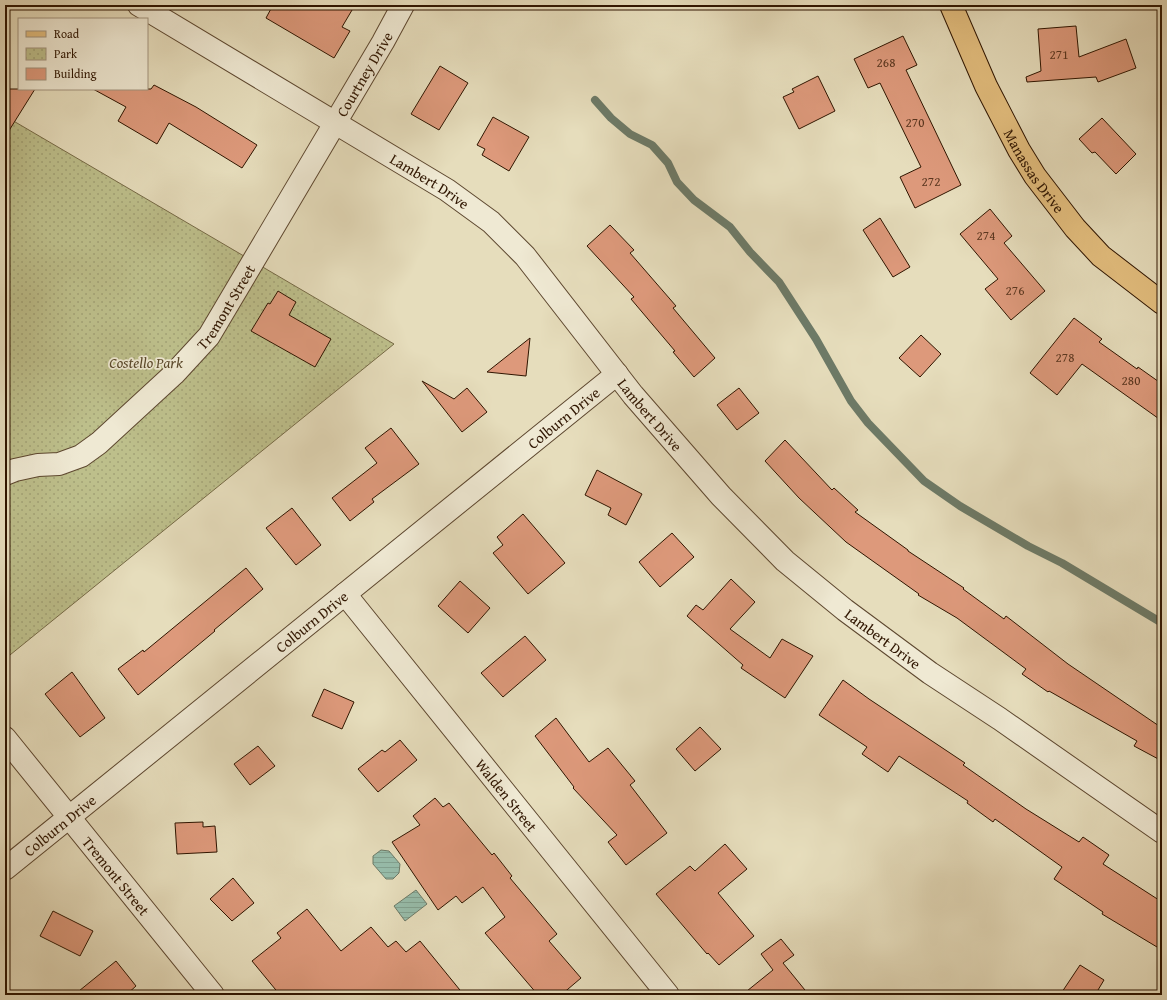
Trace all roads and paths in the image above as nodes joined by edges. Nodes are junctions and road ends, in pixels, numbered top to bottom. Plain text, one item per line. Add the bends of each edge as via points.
1 (139, 5) edge
2 (403, 5) edge
3 (952, 5) edge
4 (336, 122) junction
5 (1162, 303) edge
6 (617, 374) junction
7 (5, 474) edge
8 (345, 594) junction
9 (5, 738) edge
10 (69, 816) junction
11 (1162, 832) edge
12 (5, 869) edge
13 (214, 995) edge
14 (668, 995) edge

1 - 4 street, Lambert Drive
2 - 4 street, Courtney Drive
3 - 5 main road, Manassas Drive via 986,86 1035,176 1075,228 1101,256
4 - 6 street, Lambert Drive via 447,190 491,222 526,256
4 - 7 street, Tremont Street via 209,336 179,368 99,443 81,456 59,464 38,465
6 - 8 street, Colburn Drive
6 - 11 street, Lambert Drive via 721,496 785,561 845,610 930,673
8 - 10 street, Colburn Drive
8 - 14 street, Walden Street
9 - 10 street, Tremont Street
10 - 12 street, Colburn Drive
10 - 13 street, Tremont Street

